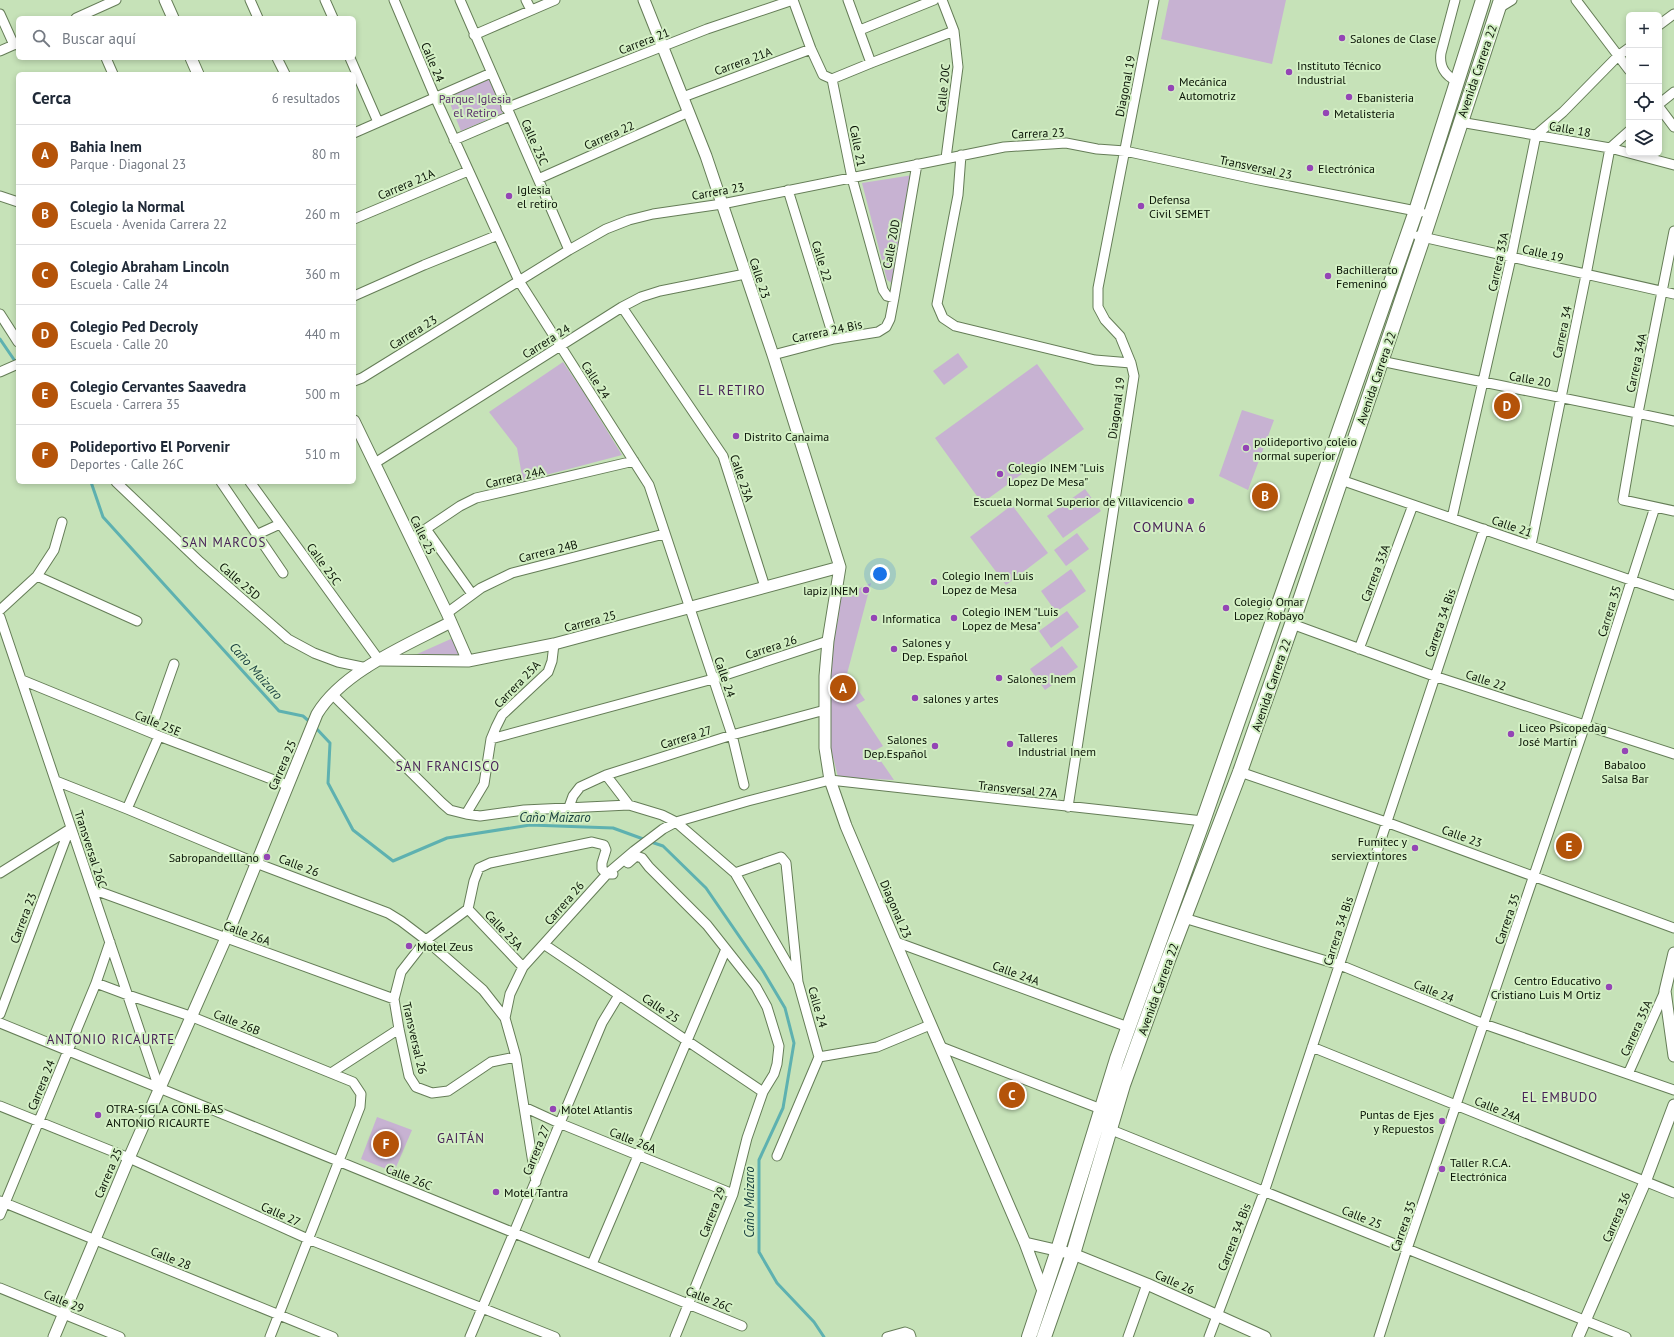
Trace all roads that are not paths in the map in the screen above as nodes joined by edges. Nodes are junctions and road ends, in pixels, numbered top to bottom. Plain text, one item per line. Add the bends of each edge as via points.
1 (116, 0) edge
2 (165, 0) edge
3 (250, 0) edge
4 (325, 0) edge
5 (394, 0) edge
6 (460, 0) edge
7 (526, 0) edge
8 (555, 0) edge
9 (646, 0) edge
10 (792, 0) edge
11 (848, 0) edge
12 (934, 0) edge
13 (942, 0) edge
14 (1154, 0) edge
15 (1456, 0) edge
16 (1483, 0) edge
17 (1512, 0) edge
18 (1576, 0) edge
19 (1500, 4) edge
20 (531, 10) junction
21 (0, 14) edge
22 (1674, 14) edge
23 (87, 16) edge
24 (172, 16) edge
25 (257, 16) edge
26 (332, 16) edge
27 (1662, 23) edge
28 (860, 30) junction
29 (954, 31) junction
30 (474, 35) junction
31 (16, 44) edge
32 (663, 46) junction
33 (811, 49) junction
34 (1626, 50) edge
35 (0, 51) edge
36 (1618, 56) junction
37 (107, 60) edge
38 (192, 60) edge
39 (278, 60) edge
40 (351, 60) edge
41 (871, 63) junction
42 (1626, 66) edge
43 (112, 72) edge
44 (197, 72) edge
45 (284, 72) edge
46 (491, 73) junction
47 (832, 79) junction
48 (1457, 81) junction
49 (1674, 92) edge
50 (683, 97) junction
51 (435, 98) junction
52 (1662, 102) edge
53 (508, 112) junction
54 (689, 112) junction
55 (1662, 112) edge
56 (378, 122) junction
57 (1460, 122) junction
58 (1674, 128) edge
59 (356, 132) edge
60 (1626, 134) edge
61 (1536, 135) junction
62 (454, 140) junction
63 (1610, 148) junction
64 (1125, 152) junction
65 (961, 155) junction
66 (946, 158) junction
67 (917, 164) junction
68 (1674, 165) edge
69 (468, 171) junction
70 (852, 178) junction
71 (538, 179) junction
72 (788, 190) junction
73 (0, 196) edge
74 (16, 201) edge
75 (722, 204) junction
76 (1416, 211) junction
77 (1430, 214) junction
78 (356, 219) edge
79 (1674, 231) edge
80 (1408, 233) junction
81 (498, 235) junction
82 (1423, 238) junction
83 (569, 250) junction
84 (1511, 258) junction
85 (746, 274) junction
86 (1586, 275) junction
87 (519, 281) junction
88 (1663, 291) junction
89 (1674, 294) edge
90 (356, 295) edge
91 (894, 298) junction
92 (622, 307) junction
93 (0, 314) edge
94 (886, 327) joint
95 (16, 339) edge
96 (834, 339) junction
97 (560, 346) junction
98 (772, 356) junction
99 (1382, 361) junction
100 (1131, 363) junction
101 (16, 365) edge
102 (0, 372) edge
103 (356, 380) edge
104 (1483, 383) junction
105 (1560, 397) junction
106 (1638, 413) junction
107 (1674, 421) edge
108 (356, 425) edge
109 (634, 461) junction
110 (375, 463) junction
111 (1341, 480) junction
112 (118, 484) edge
113 (222, 484) edge
114 (251, 484) edge
115 (1413, 505) junction
116 (1655, 507) junction
117 (1674, 511) edge
118 (1452, 518) junction
119 (62, 522) dead end
120 (280, 524) junction
121 (426, 529) junction
122 (1484, 529) junction
123 (664, 534) junction
124 (256, 535) junction
125 (411, 539) junction
126 (1531, 545) junction
127 (840, 567) junction
128 (283, 574) dead end
129 (37, 576) junction
130 (1631, 580) junction
131 (765, 587) junction
132 (472, 594) junction
133 (1674, 595) edge
134 (689, 608) junction
135 (0, 610) edge
136 (0, 617) edge
137 (449, 618) junction
138 (137, 621) dead end
139 (1292, 624) junction
140 (828, 641) junction
141 (554, 644) junction
142 (1359, 649) junction
143 (380, 660) junction
144 (468, 661) junction
145 (174, 664) dead end
146 (367, 668) junction
147 (1434, 676) junction
148 (713, 679) junction
149 (22, 680) junction
150 (332, 694) junction
151 (825, 710) junction
152 (1586, 725) junction
153 (150, 732) junction
154 (732, 735) junction
155 (159, 736) junction
156 (491, 739) junction
157 (1674, 754) edge
158 (1240, 772) junction
159 (606, 774) junction
160 (830, 780) junction
161 (56, 781) junction
162 (287, 785) junction
163 (744, 785) dead end
164 (629, 805) junction
165 (569, 807) junction
166 (1068, 807) junction
167 (127, 809) junction
168 (466, 814) junction
169 (1203, 821) junction
170 (676, 822) junction
171 (1386, 822) junction
172 (70, 829) junction
173 (256, 863) junction
174 (0, 873) edge
175 (735, 873) junction
176 (607, 874) junction
177 (1535, 876) junction
178 (92, 889) junction
179 (468, 909) junction
180 (1184, 918) junction
181 (1674, 928) edge
182 (226, 938) junction
183 (426, 940) junction
184 (110, 942) junction
185 (896, 942) junction
186 (544, 945) junction
187 (726, 949) junction
188 (1674, 953) edge
189 (1340, 965) junction
190 (523, 967) junction
191 (96, 982) junction
192 (798, 982) junction
193 (1665, 991) junction
194 (128, 995) junction
195 (619, 995) junction
196 (394, 999) junction
197 (0, 1014) edge
198 (190, 1016) junction
199 (504, 1018) junction
200 (0, 1023) edge
201 (1484, 1024) junction
202 (930, 1025) junction
203 (1128, 1027) junction
204 (399, 1030) junction
205 (688, 1042) junction
206 (941, 1047) junction
207 (1312, 1047) junction
208 (68, 1050) junction
209 (1674, 1056) edge
210 (516, 1057) junction
211 (820, 1057) junction
212 (331, 1072) junction
213 (1628, 1074) junction
214 (159, 1088) junction
215 (1674, 1090) edge
216 (763, 1092) junction
217 (1456, 1105) junction
218 (1674, 1105) edge
219 (0, 1106) edge
220 (524, 1107) junction
221 (1101, 1109) junction
222 (39, 1122) junction
223 (560, 1123) junction
224 (1109, 1129) junction
225 (639, 1156) junction
226 (777, 1156) dead end
227 (129, 1158) junction
228 (339, 1161) junction
229 (536, 1182) junction
230 (1645, 1182) junction
231 (1264, 1192) junction
232 (1674, 1193) edge
233 (733, 1194) junction
234 (2, 1202) edge
235 (0, 1215) edge
236 (513, 1232) junction
237 (95, 1239) junction
238 (308, 1239) junction
239 (1025, 1243) junction
240 (1407, 1249) junction
241 (1058, 1250) junction
242 (1073, 1254) junction
243 (592, 1264) junction
244 (1147, 1284) junction
245 (0, 1288) edge
246 (1043, 1292) junction
247 (688, 1304) junction
248 (482, 1309) junction
249 (64, 1314) junction
250 (279, 1315) junction
251 (1216, 1315) junction
252 (1585, 1320) junction
253 (742, 1326) dead end
254 (910, 1336) edge
255 (54, 1337) edge
256 (120, 1337) edge
257 (270, 1337) edge
258 (333, 1337) edge
259 (470, 1337) edge
260 (555, 1337) edge
261 (675, 1337) edge
262 (888, 1337) edge
263 (1029, 1337) edge
264 (1044, 1337) edge
265 (1128, 1337) edge
266 (1209, 1337) edge
267 (1265, 1337) edge
268 (1379, 1337) edge
269 (1578, 1337) edge
270 (1626, 1337) edge

1 - 23 street
2 - 24 street
3 - 25 street
4 - 26 street
5 - 51 street, Calle 24
6 - 30 street, Calle 23C
7 - 20 street
8 - 20 street
9 - 32 street, Calle 23
10 - 32 street, Carrera 21
10 - 33 street
11 - 28 street
12 - 28 street
13 - 29 street, Calle 20C
14 - 64 street, Diagonal 19
15 - 48 street via 1440,57 1444,72
16 - 48 main road, Avenida Carrera 22
17 - 19 street
18 - 36 street
19 - 57 main road, Avenida Carrera 22
20 - 30 street
21 - 31 street
22 - 27 street
28 - 41 street
29 - 41 street
29 - 66 street, Calle 20C via 958,67
30 - 46 street, Calle 23C
31 - 35 street
32 - 50 street, Calle 23
32 - 53 street, Carrera 21
33 - 47 street via 823,75
33 - 50 street, Carrera 21A
34 - 36 street
36 - 42 street
36 - 61 street via 1563,112
37 - 43 street
38 - 44 street
39 - 45 street
40 - 56 street
41 - 47 street
46 - 51 street
46 - 53 street, Calle 23C
47 - 70 street, Calle 21
48 - 76 main road, Avenida Carrera 22
49 - 52 street
50 - 54 street, Calle 23
51 - 56 street
51 - 62 street, Calle 24
53 - 62 street
53 - 71 street, Calle 23C
54 - 71 street, Carrera 22
54 - 75 street, Calle 23
55 - 58 street
56 - 59 street
57 - 61 street, Calle 18
57 - 77 main road, Avenida Carrera 22
60 - 63 street
61 - 63 street, Calle 18
61 - 84 street, Carrera 33A
62 - 69 street, Calle 24
63 - 68 street, Calle 18
63 - 86 street, Carrera 34
64 - 65 street, Carrera 23 via 1066,143 1045,143
64 - 76 street, Transversal 23
64 - 100 street, Diagonal 19 via 1098,288 1098,307 1105,320 1120,336
65 - 66 street, Carrera 23
65 - 100 street via 958,195 937,304 943,318 954,326 1095,360
66 - 67 street, Carrera 23
67 - 70 street, Carrera 23
67 - 91 street, Calle 20D
69 - 78 street, Carrera 21A
69 - 81 street, Calle 24
70 - 72 street, Carrera 23
70 - 91 street, Calle 21 via 883,290 887,296
71 - 83 street, Calle 23C
72 - 75 street, Carrera 23
72 - 96 street, Calle 22
73 - 74 street
75 - 83 street, Carrera 23 via 652,214 629,220 606,229
75 - 85 street, Calle 23
76 - 77 street, Transversal 23
76 - 80 main road, Avenida Carrera 22
77 - 82 main road, Avenida Carrera 22
79 - 88 street, Carrera 34A
80 - 82 street, Calle 19
80 - 169 main road, Avenida Carrera 22
81 - 87 street, Calle 24
81 - 90 street
82 - 84 street, Calle 19
82 - 99 main road, Avenida Carrera 22
83 - 87 street, Carrera 23
84 - 86 street, Calle 19
84 - 104 street, Carrera 33A
85 - 92 street, Carrera 24 via 660,290
85 - 98 street, Calle 23
86 - 88 street, Calle 19
86 - 105 street, Carrera 34
87 - 97 street, Calle 24
87 - 103 street, Carrera 23
88 - 89 street, Calle 19
88 - 106 street, Carrera 34A
91 - 94 street, Calle 20D
92 - 97 street, Carrera 24
92 - 131 street, Calle 23A via 723,456
93 - 95 street
94 - 96 street, Carrera 24 Bis via 878,332
96 - 98 street, Carrera 24 Bis
97 - 109 street, Calle 24
97 - 110 street, Carrera 24
98 - 127 street, Calle 23
99 - 104 street, Calle 20
99 - 111 main road, Avenida Carrera 22
100 - 166 street, Diagonal 19 via 1134,376
101 - 102 street
104 - 105 street, Calle 20
104 - 118 street, Carrera 33A
105 - 106 street, Calle 20
105 - 126 street, Carrera 34
106 - 107 street, Calle 20
106 - 116 street, Carrera 34A via 1623,500
108 - 110 street, Calle 25
109 - 121 street, Carrera 24A via 476,498
109 - 123 street, Calle 24 via 649,485
110 - 125 street, Calle 25
111 - 115 street, Calle 21
111 - 139 main road, Avenida Carrera 22
112 - 146 street, Calle 25D via 200,562 288,639 338,662
113 - 124 street
114 - 120 street, Calle 25C
115 - 118 street, Calle 21
115 - 142 street, Carrera 33A
116 - 117 street
116 - 130 street, Carrera 35
118 - 122 street, Calle 21
119 - 129 street via 54,550
120 - 124 street
120 - 143 street, Calle 25C
121 - 125 street, Carrera 24A
121 - 132 street, Calle 25
122 - 126 street, Calle 21
122 - 147 street, Carrera 34 Bis
123 - 132 street, Carrera 24B via 512,573
123 - 134 street, Calle 24
124 - 128 street
125 - 137 street, Calle 25
126 - 130 street, Calle 21
127 - 131 street, Carrera 25
127 - 140 street, Diagonal 23
129 - 135 street
129 - 138 street
130 - 133 street, Calle 21
130 - 152 street, Carrera 35
131 - 134 street, Carrera 25
132 - 137 street, Carrera 24B
134 - 141 street, Carrera 25
134 - 148 street, Calle 24
136 - 149 street, Transversal 26C
137 - 143 street, Carrera 24B
137 - 144 street, Calle 25
139 - 142 street, Calle 22
139 - 158 main road, Avenida Carrera 22
140 - 148 street, Carrera 26
140 - 151 street, Diagonal 23
141 - 144 street, Carrera 25
141 - 156 street, Carrera 25A via 548,672 502,715
142 - 147 street, Calle 22
143 - 144 street, Carrera 25
143 - 146 street, Carrera 25
145 - 153 street
146 - 150 street, Carrera 25 via 347,680
147 - 152 street, Calle 22
147 - 171 street, Carrera 34 Bis
148 - 154 street, Calle 24
148 - 156 street, Carrera 26
149 - 153 street, Calle 25E
149 - 161 street, Transversal 26C
150 - 162 street, Carrera 25 via 315,719
150 - 168 street via 442,803 450,810
151 - 154 street, Carrera 27
151 - 160 street, Diagonal 23
152 - 157 street, Calle 22
152 - 177 street, Carrera 35
153 - 155 street, Calle 25E
154 - 159 street, Carrera 27
154 - 163 street, Calle 24
155 - 162 street, Calle 25E
155 - 167 street
156 - 168 street via 484,784
158 - 171 street, Calle 23
158 - 180 main road, Avenida Carrera 22
159 - 164 street
159 - 165 street, Carrera 27 via 580,787
160 - 166 street, Transversal 27A
160 - 170 street, Carrera 26
160 - 185 street, Diagonal 23 via 846,826
161 - 167 street, Calle 26
161 - 172 street, Transversal 26C
162 - 173 street, Carrera 25
164 - 165 street
164 - 170 street
165 - 168 street via 480,816
166 - 169 street, Transversal 27A
167 - 173 street, Calle 26
169 - 203 main road, Avenida Carrera 22
170 - 175 street
170 - 176 street, Carrera 26 via 663,829
171 - 177 street, Calle 23
171 - 189 street, Carrera 34 Bis
172 - 174 street
172 - 178 street, Transversal 26C
172 - 197 street, Carrera 23
173 - 182 street, Carrera 25
173 - 183 street, Calle 26 via 388,913
175 - 192 street
175 - 192 street, Calle 24 via 781,856 786,864
176 - 179 street via 602,869 606,850 604,845 592,842 490,863 479,868
176 - 186 street, Carrera 26
176 - 187 street via 613,874 636,856 642,858 707,925
177 - 181 street, Calle 23
177 - 201 street, Carrera 35
178 - 182 street, Calle 26A
178 - 184 street, Transversal 26C
179 - 183 street
179 - 190 street, Calle 25A
180 - 189 street, Calle 24
180 - 224 main road, Avenida Carrera 22
182 - 196 street, Calle 26A
182 - 198 street, Carrera 25
183 - 196 street, Transversal 26 via 401,972
183 - 199 street, Calle 26 via 483,990
184 - 191 street, Carrera 24
184 - 194 street, Transversal 26C
185 - 202 street, Diagonal 23
185 - 203 street, Calle 24A
186 - 190 street, Carrera 26
186 - 195 street, Calle 25
187 - 205 street
187 - 216 street via 756,987 767,1006 779,1046 774,1074
188 - 193 street
189 - 201 street, Calle 24
189 - 207 street, Carrera 34 Bis
190 - 199 street, Carrera 26 via 510,994
191 - 194 street, Calle 26B
191 - 208 street, Carrera 24
192 - 211 street, Calle 24
193 - 209 street
193 - 213 street, Carrera 35A
194 - 198 street, Calle 26B
194 - 214 street, Transversal 26C
195 - 205 street, Calle 25
195 - 223 street, Carrera 27 via 602,1023
196 - 204 street, Transversal 26
198 - 212 street, Calle 26B
198 - 214 street, Carrera 25
199 - 210 street
200 - 208 street, Calle 26C
201 - 213 street, Calle 24
201 - 217 street, Carrera 35
202 - 206 street, Diagonal 23
202 - 211 street via 877,1047
203 - 221 main road, Avenida Carrera 22
204 - 210 street, Transversal 26 via 409,1076 416,1087 432,1093 448,1091 492,1062
204 - 212 street
205 - 216 street, Calle 25
205 - 225 street
206 - 221 street
206 - 239 street, Diagonal 23
207 - 217 street, Calle 24A
207 - 231 street, Carrera 34 Bis
208 - 214 street, Calle 26C
208 - 222 street, Carrera 24
210 - 220 street
211 - 226 street
212 - 228 street, Calle 26B via 353,1082 361,1094 360,1107
213 - 215 street, Calle 24
214 - 227 street, Carrera 25
214 - 228 street, Calle 26C
216 - 233 street, Carrera 29 via 747,1138
217 - 230 street, Calle 24A
217 - 240 street, Carrera 35
218 - 230 street, Carrera 36
219 - 222 street, Calle 27
220 - 223 street, Calle 26A
220 - 229 street
221 - 224 street
221 - 241 main road, Avenida Carrera 22
222 - 227 street, Calle 27
222 - 234 street, Carrera 24
223 - 225 street, Calle 26A
223 - 229 street, Carrera 27
224 - 231 street, Calle 25
224 - 242 main road, Avenida Carrera 22
225 - 233 street, Calle 26A
225 - 243 street
227 - 237 street, Carrera 25
227 - 238 street, Calle 27
228 - 236 street, Calle 26C
228 - 238 street
229 - 236 street, Carrera 27
230 - 232 street, Calle 24A
230 - 252 street, Carrera 36
231 - 240 street, Calle 25
231 - 251 street, Carrera 34 Bis
233 - 247 street, Carrera 29
234 - 235 street, Carrera 24
234 - 237 street, Calle 28
236 - 243 street, Calle 26C
236 - 248 street, Carrera 27
237 - 249 street, Carrera 25
237 - 250 street, Calle 28
238 - 248 street, Calle 27
238 - 250 street
239 - 241 street
239 - 246 street, Diagonal 23
240 - 252 street, Calle 25
240 - 268 street, Carrera 35
241 - 242 street
241 - 246 main road, Avenida Carrera 22
242 - 244 street, Calle 26
242 - 264 main road, Avenida Carrera 22
243 - 247 street, Calle 26C
244 - 251 street, Calle 26
244 - 265 street
245 - 249 street, Calle 29
246 - 263 main road, Avenida Carrera 22
247 - 253 street, Calle 26C
247 - 261 street, Carrera 29
248 - 259 street, Carrera 27
248 - 260 street, Calle 27
249 - 255 street, Carrera 25
249 - 256 street, Calle 29
250 - 257 street
250 - 258 street, Calle 28
251 - 266 street, Carrera 34 Bis
251 - 267 street, Calle 26
252 - 269 street, Carrera 36
252 - 270 street, Calle 25
254 - 262 street via 905,1332

